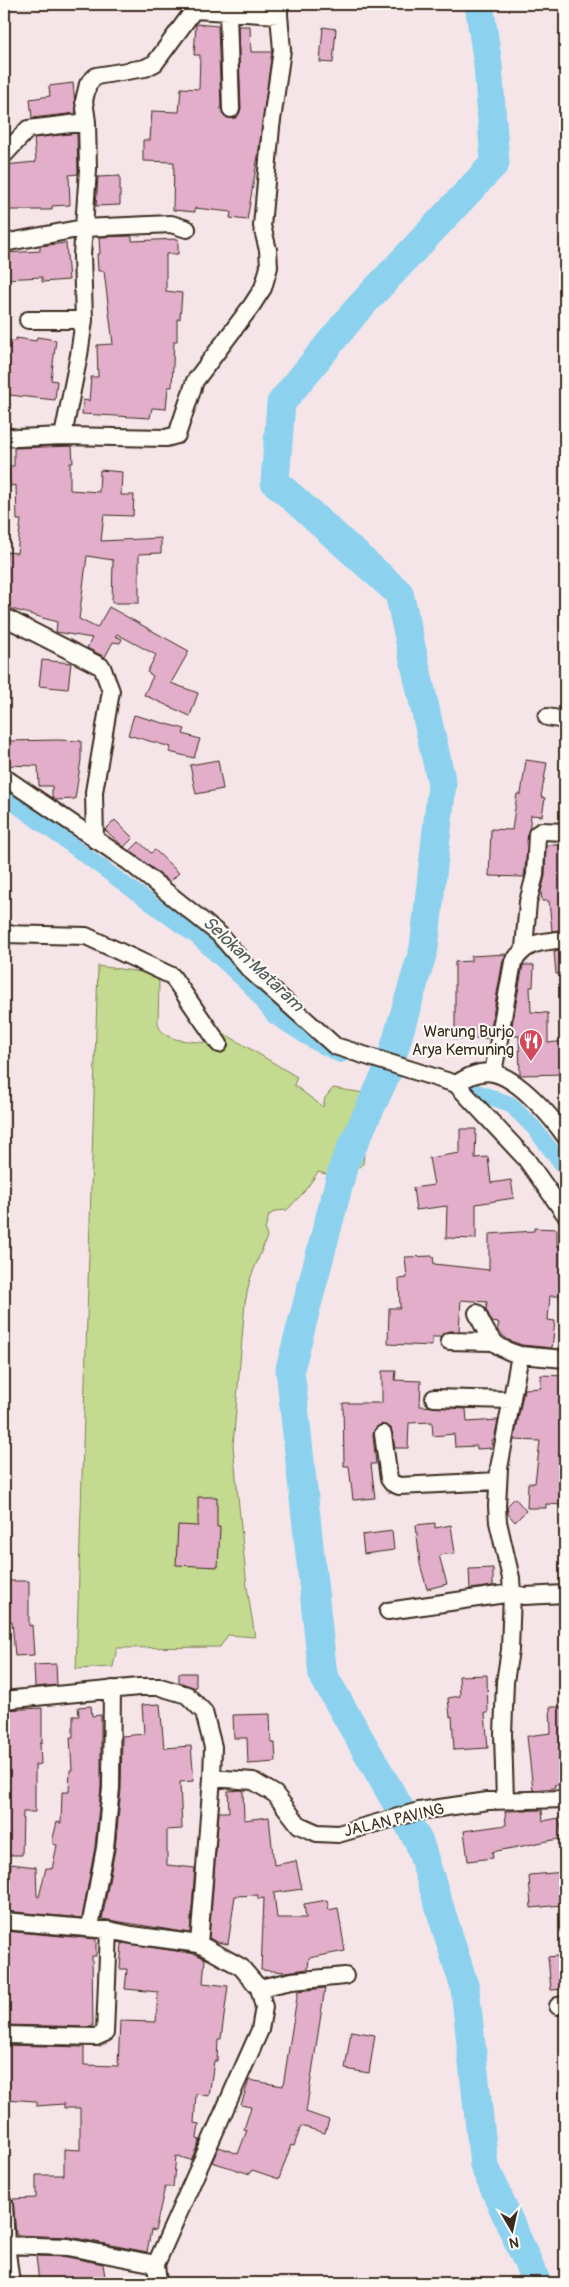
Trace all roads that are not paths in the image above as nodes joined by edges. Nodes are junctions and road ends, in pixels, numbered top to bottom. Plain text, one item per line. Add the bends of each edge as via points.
1 (279, 9) edge
2 (228, 11) junction
3 (232, 109) dead end
4 (87, 122) junction
5 (4, 155) edge
6 (83, 228) junction
7 (187, 229) dead end
8 (4, 243) edge
9 (28, 320) dead end
10 (84, 320) junction
11 (4, 436) edge
12 (63, 436) junction
13 (4, 617) edge
14 (547, 716) dead end
15 (565, 720) edge
16 (4, 777) edge
17 (565, 832) edge
18 (96, 840) junction
19 (4, 934) edge
20 (565, 939) edge
21 (524, 948) junction
22 (219, 1044) dead end
23 (493, 1073) junction
24 (456, 1080) junction
25 (565, 1136) edge
26 (565, 1214) edge
27 (477, 1313) dead end
28 (449, 1341) dead end
29 (492, 1342) junction
30 (520, 1355) junction
31 (565, 1359) edge
32 (434, 1398) dead end
33 (511, 1400) junction
34 (383, 1434) dead end
35 (498, 1481) junction
36 (512, 1593) junction
37 (565, 1594) edge
38 (388, 1610) dead end
39 (112, 1689) junction
40 (4, 1700) edge
41 (212, 1778) junction
42 (565, 1799) edge
43 (505, 1800) junction
44 (4, 1921) edge
45 (90, 1927) junction
46 (109, 1930) junction
47 (199, 1944) junction
48 (345, 1976) dead end
49 (259, 1988) junction
50 (4, 2035) edge
51 (4, 2204) edge
52 (5, 2245) edge
53 (156, 2264) junction
54 (11, 2283) edge
55 (158, 2283) edge

1 - 2 street
1 - 12 street via 282,50 262,226 269,267 263,288 195,381 178,435 166,438
2 - 3 street
2 - 4 street via 194,10 155,63 145,68 96,76 88,84 84,101
4 - 5 street via 28,128
4 - 6 street via 88,170
6 - 7 street via 171,224
6 - 8 street
6 - 10 street
9 - 10 street
10 - 12 street
11 - 12 street
13 - 18 street via 102,667 107,678 111,691 94,792
14 - 15 street
16 - 18 street
17 - 21 street via 542,831 537,834 535,875 528,902
18 - 24 street via 219,934 256,976 335,1046
19 - 22 street via 86,936 172,976
20 - 21 street
21 - 23 street via 510,974
23 - 24 street
23 - 25 street via 531,1096
24 - 26 street via 526,1159
27 - 29 street
28 - 29 street
29 - 30 street via 504,1351
30 - 31 street
30 - 33 street
32 - 33 street
33 - 35 street
34 - 35 street via 389,1479 399,1486
35 - 36 street via 498,1522
36 - 37 street via 524,1596
36 - 38 street
36 - 43 street via 510,1650 504,1691
39 - 40 street
39 - 41 street via 160,1687 187,1695 204,1712 213,1747
39 - 45 street via 111,1788 105,1848
41 - 43 street, JALAN PAVING via 253,1781 275,1794 299,1825 317,1832 338,1834 419,1812
41 - 47 street
42 - 43 street, JALAN PAVING
44 - 45 street
45 - 46 street
46 - 47 street
46 - 50 street via 105,2033 96,2038
47 - 49 street via 241,1967
48 - 49 street
49 - 53 street via 264,2006 260,2030
51 - 52 street
52 - 53 street via 68,2247
52 - 54 street
53 - 55 street

